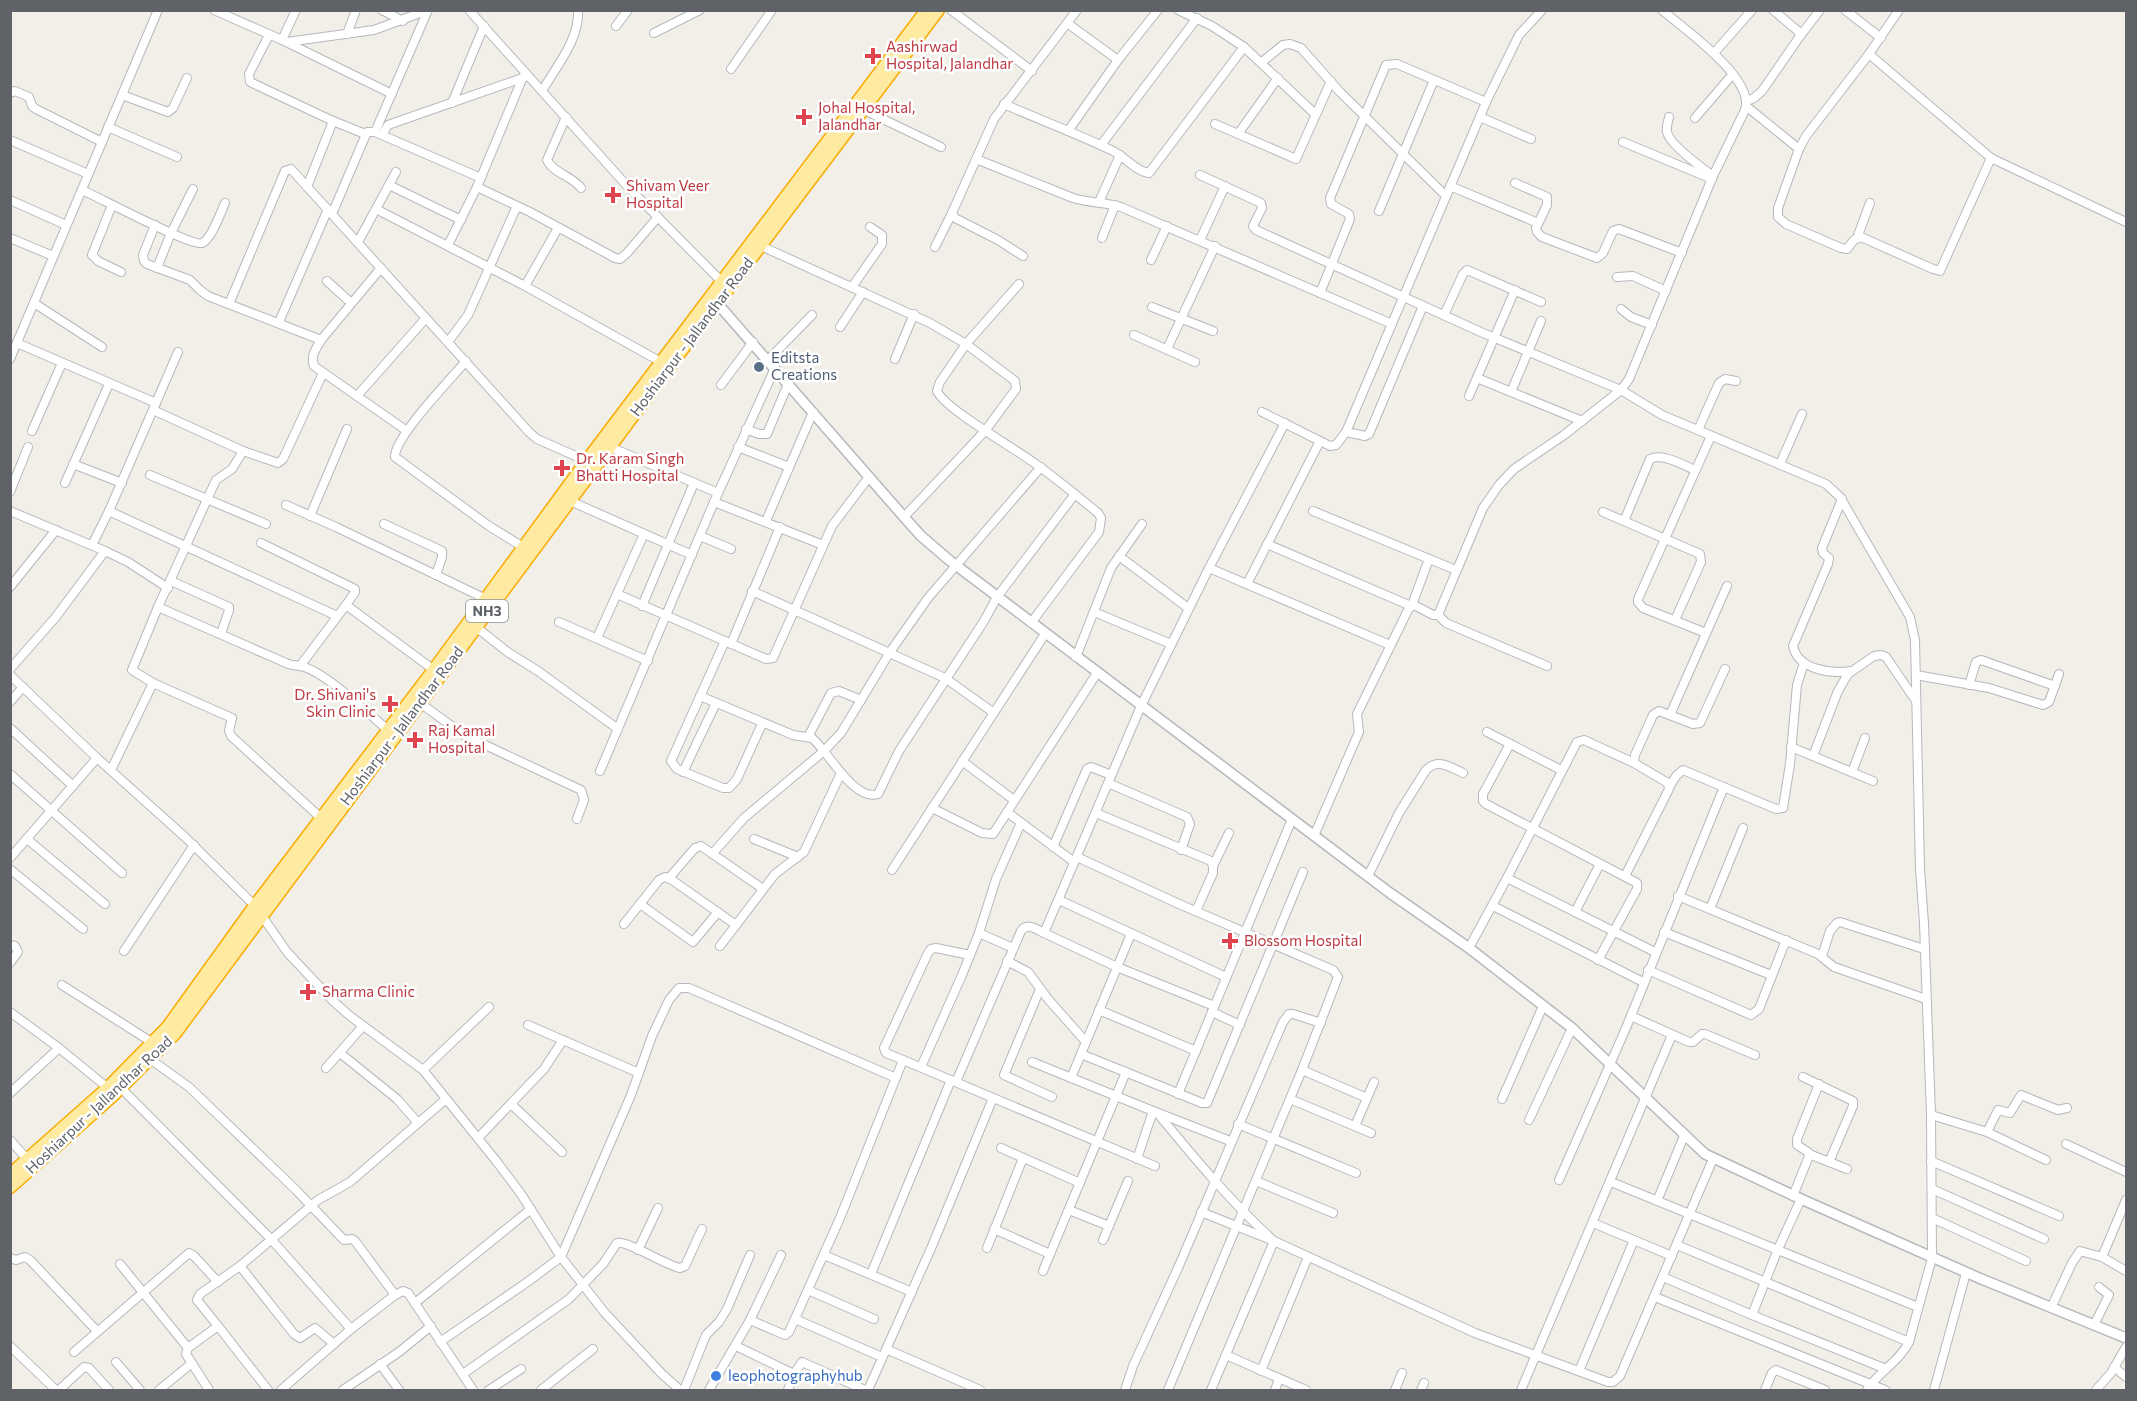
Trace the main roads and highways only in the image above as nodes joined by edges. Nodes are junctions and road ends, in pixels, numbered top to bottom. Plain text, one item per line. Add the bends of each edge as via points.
1 (927, 10) edge
2 (938, 10) edge
3 (725, 285) junction
4 (703, 314) junction
5 (257, 910) junction
6 (10, 1175) edge
7 (10, 1187) edge

1 - 3 highway, Hoshiarpur - Jallandhar Road / NH3
2 - 3 highway, Hoshiarpur - Jallandhar Road / NH3 via 761,246
3 - 4 highway, Hoshiarpur - Jallandhar Road / NH3
3 - 4 highway, Hoshiarpur - Jallandhar Road / NH3 via 717,303
4 - 5 highway, Hoshiarpur - Jallandhar Road / NH3 via 610,447 420,703
4 - 5 highway, Hoshiarpur - Jallandhar Road / NH3 via 661,362 587,460
5 - 6 highway, Hoshiarpur - Jallandhar Road / NH3 via 168,1027 108,1088
5 - 7 highway, Hoshiarpur - Jallandhar Road / NH3 via 175,1033 121,1088

